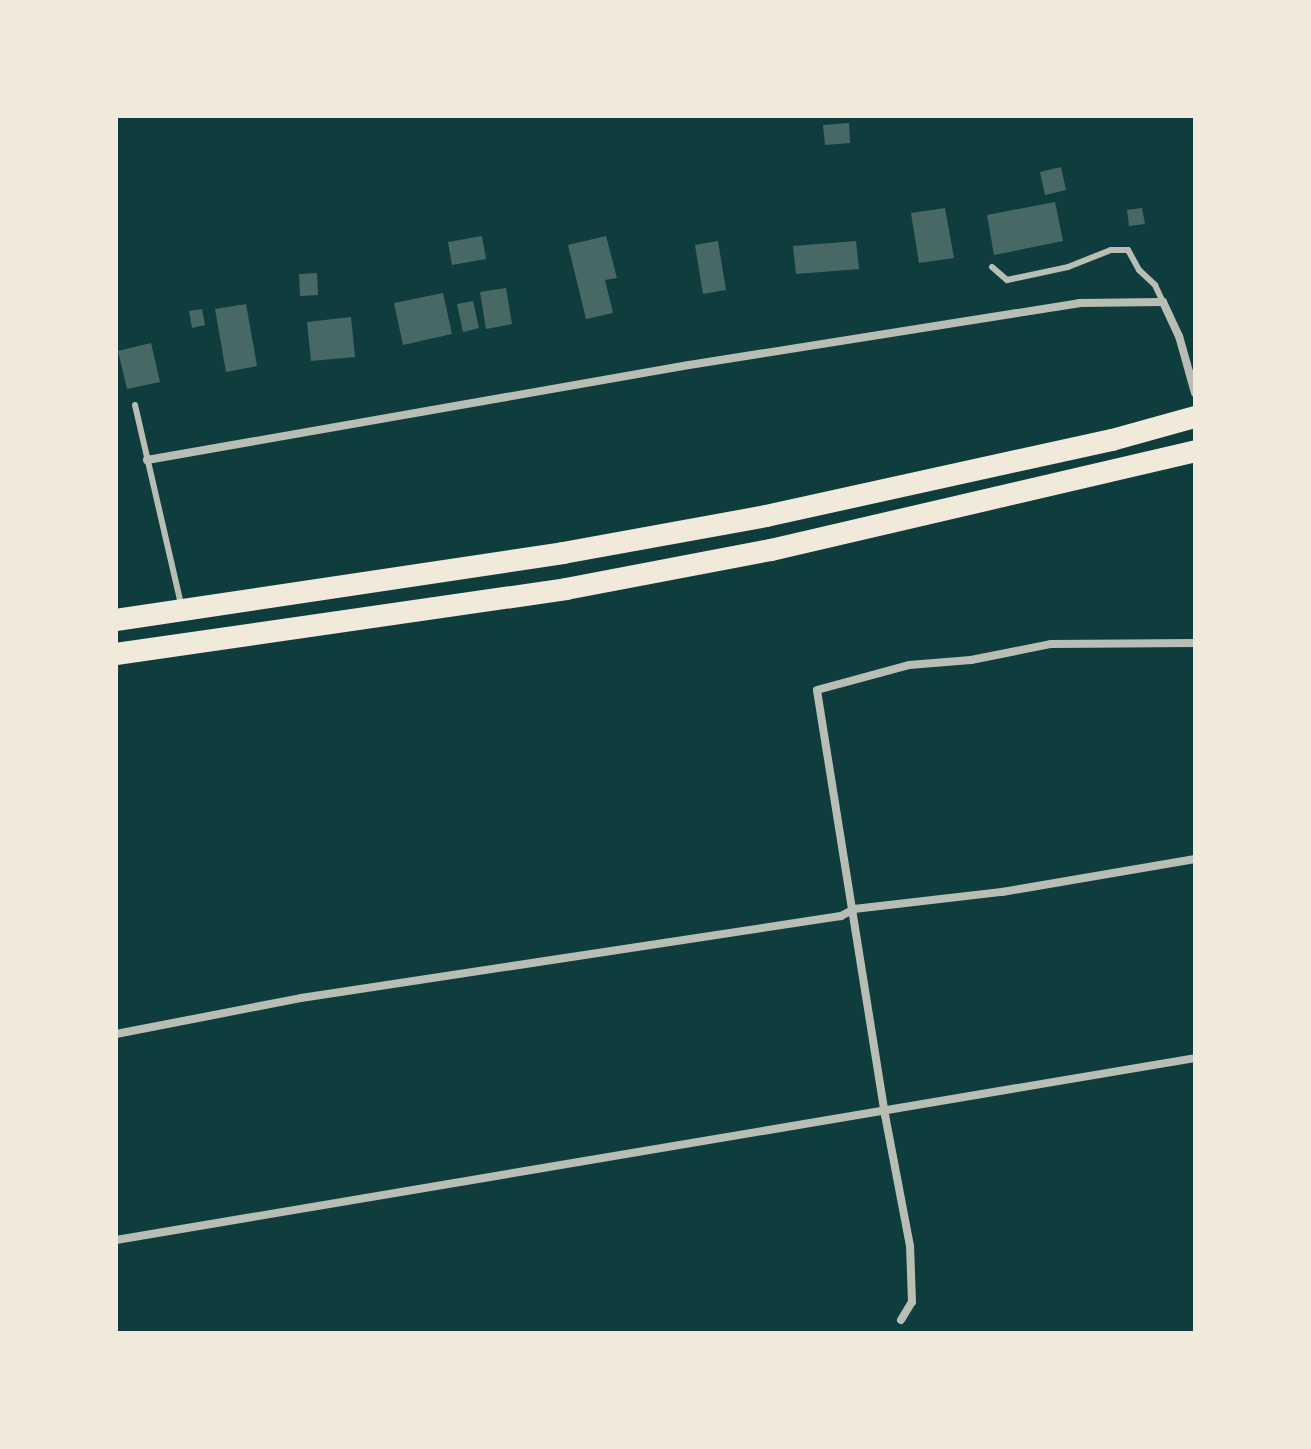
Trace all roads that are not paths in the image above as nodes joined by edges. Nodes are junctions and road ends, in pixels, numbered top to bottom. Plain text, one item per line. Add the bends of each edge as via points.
1 (992, 267) dead end
2 (1163, 302) junction
3 (1195, 393) edge
4 (135, 405) dead end
5 (1195, 417) edge
6 (1195, 451) edge
7 (147, 460) junction
8 (183, 612) junction
9 (116, 620) edge
10 (1195, 643) edge
11 (116, 654) edge
12 (1195, 859) edge
13 (854, 909) junction
14 (116, 1034) edge
15 (1195, 1058) edge
16 (884, 1108) junction
17 (116, 1240) edge
18 (901, 1320) dead end

1 - 2 lane via 1007,280 1068,267 1111,250 1128,250
2 - 3 street
2 - 7 street via 1064,305
4 - 7 lane
5 - 8 highway via 766,516
6 - 11 highway via 727,559 566,589
7 - 8 lane
8 - 9 highway
10 - 13 street via 1051,644 971,660 909,665 817,690
12 - 13 street via 1002,892
13 - 14 street via 841,916 301,998
13 - 16 street
15 - 16 street
16 - 17 street
16 - 18 street via 910,1246 912,1302

